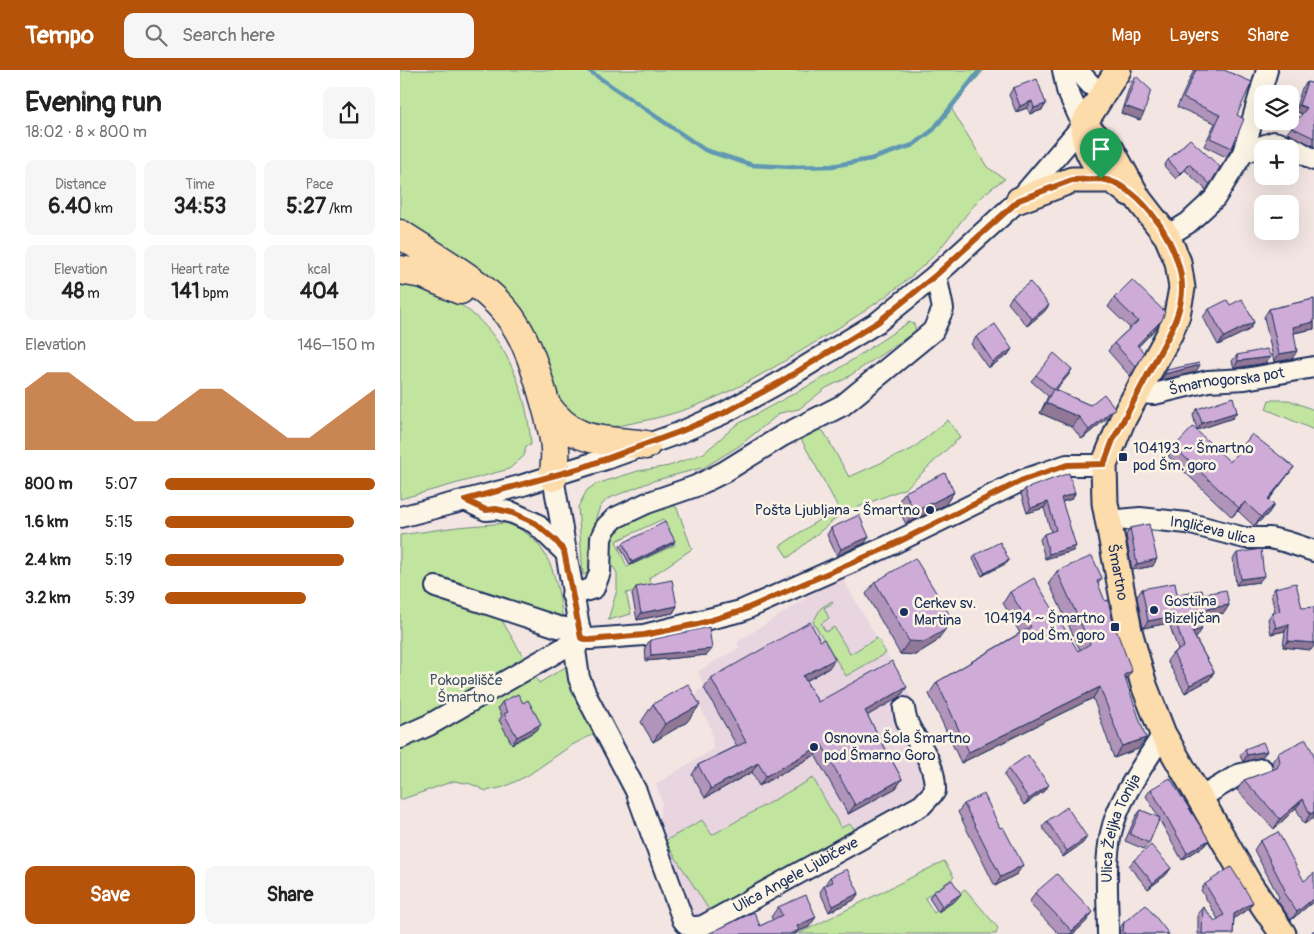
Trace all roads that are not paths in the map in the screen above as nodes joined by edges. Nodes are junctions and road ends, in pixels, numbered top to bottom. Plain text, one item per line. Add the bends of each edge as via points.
1 (1063, 70) edge
2 (1078, 70) edge
3 (1118, 70) edge
4 (1267, 70) edge
5 (1104, 92) junction
6 (1083, 125) junction
7 (1243, 153) junction
8 (1314, 160) edge
9 (1112, 180) junction
10 (1019, 200) junction
11 (1139, 200) junction
12 (400, 234) edge
13 (1167, 236) junction
14 (400, 270) edge
15 (936, 275) junction
16 (1314, 367) edge
17 (1139, 393) junction
18 (546, 404) junction
19 (646, 445) junction
20 (1104, 464) junction
21 (553, 477) junction
22 (465, 500) junction
23 (400, 517) edge
24 (1109, 521) junction
25 (564, 551) junction
26 (1314, 551) edge
27 (436, 587) dead end
28 (572, 595) junction
29 (581, 634) junction
30 (904, 708) dead end
31 (1163, 734) junction
32 (400, 738) edge
33 (1262, 768) dead end
34 (1200, 798) junction
35 (1108, 934) edge
36 (1283, 934) edge

1 - 6 street via 1067,90
2 - 5 street via 1091,85
3 - 5 main road
4 - 7 street
5 - 6 main road
6 - 9 main road via 1083,140 1088,154
6 - 10 street
6 - 11 main road via 1111,149
7 - 8 street via 1274,142 1292,147
7 - 13 street via 1215,198
9 - 10 main road via 1072,180
9 - 11 main road
10 - 15 street
11 - 13 main road, Šmartno
12 - 18 highway via 456,271 507,313 527,346
13 - 17 main road, Šmartno via 1178,262 1181,300 1170,333
14 - 21 highway via 448,283 478,303 500,324 518,356 530,397 539,454
15 - 19 street via 878,322 777,384 724,413
15 - 28 street via 943,309 932,331 914,348 843,405 782,436 724,472 615,518 601,538 600,572 594,588
16 - 17 street, Šmarnogorska pot via 1245,379 1208,381 1154,394
17 - 20 main road, Šmartno via 1113,440
18 - 19 highway via 558,421 580,436
18 - 21 highway via 557,450
19 - 21 street
20 - 24 main road, Šmartno
20 - 29 street via 1067,465 1023,480 886,548 741,611 644,635 590,640
21 - 22 street
21 - 25 street
22 - 23 street
22 - 25 street via 486,510 513,513 535,523
24 - 26 street, Ingličeva ulica via 1140,518 1187,523 1245,538 1270,538
24 - 31 main road, Šmartno via 1129,631 1144,685
25 - 28 street
27 - 29 street
28 - 29 street
29 - 30 street, Ulica Angele Ljubičeve via 575,650 579,678 636,791 683,920 693,927 703,926 922,804 935,791 936,776 906,719
29 - 32 street via 430,724
31 - 34 main road, Šmartno
31 - 35 street, Ulica Željka Tonija via 1119,808 1112,832 1108,853
33 - 34 street via 1238,775
34 - 36 main road, Šmartno via 1249,884

